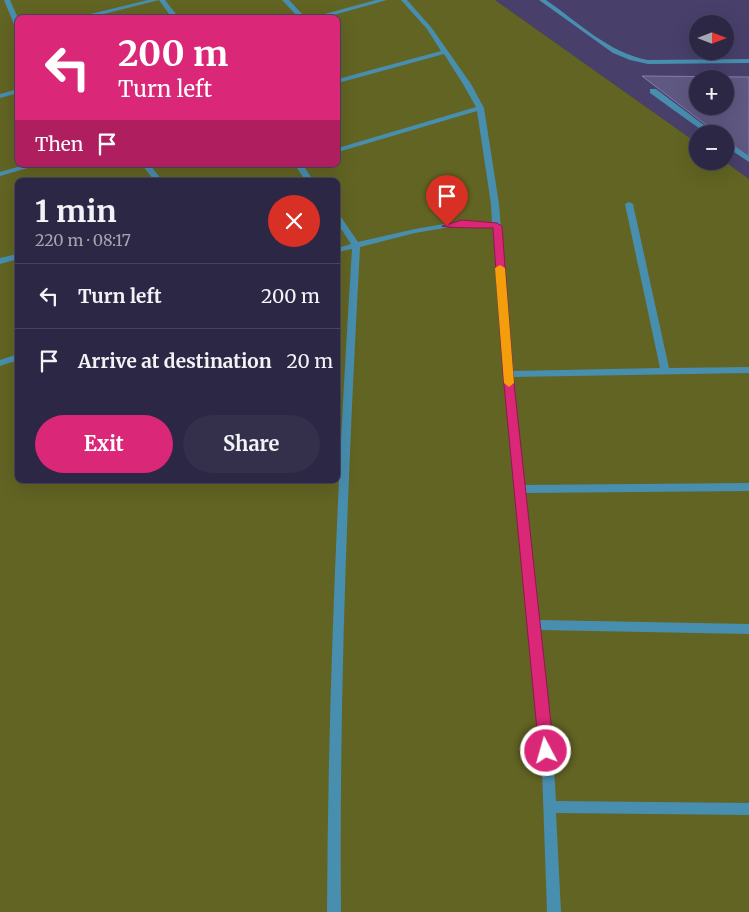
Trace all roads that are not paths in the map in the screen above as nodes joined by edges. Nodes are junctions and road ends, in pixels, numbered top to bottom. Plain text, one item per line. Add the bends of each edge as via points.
1 (7, 0) edge
2 (156, 0) edge
3 (162, 0) edge
4 (285, 0) edge
5 (384, 0) edge
6 (404, 0) edge
7 (542, 0) edge
8 (89, 15) edge
9 (174, 15) edge
10 (300, 15) edge
11 (325, 15) edge
12 (15, 20) edge
13 (445, 52) junction
14 (749, 61) edge
15 (340, 80) edge
16 (653, 91) dead end
17 (15, 92) edge
18 (0, 96) edge
19 (480, 108) junction
20 (700, 125) edge
21 (340, 149) edge
22 (734, 149) edge
23 (749, 160) edge
24 (26, 167) edge
25 (148, 167) edge
26 (300, 167) edge
27 (0, 174) edge
28 (156, 178) edge
29 (309, 178) edge
30 (629, 204) dead end
31 (340, 222) edge
32 (497, 226) junction
33 (356, 245) junction
34 (340, 249) edge
35 (15, 257) edge
36 (0, 262) edge
37 (15, 358) edge
38 (0, 363) edge
39 (749, 370) edge
40 (665, 371) junction
41 (508, 374) junction
42 (749, 488) edge
43 (520, 489) junction
44 (534, 625) junction
45 (749, 630) edge
46 (551, 807) junction
47 (749, 809) edge
48 (334, 912) edge
49 (554, 912) edge

1 - 12 street
2 - 8 street
3 - 9 street
4 - 10 street
5 - 11 street
6 - 13 street
7 - 14 street via 615,52 632,59 648,62
13 - 15 street
13 - 19 street
16 - 20 street
17 - 18 street
19 - 21 street
19 - 32 street
22 - 23 street
24 - 27 street
25 - 28 street
26 - 29 street
30 - 40 street
31 - 33 street
32 - 33 street via 462,223
32 - 41 street
33 - 34 street
33 - 48 street via 343,461 333,788
35 - 36 street
37 - 38 street
39 - 40 street
40 - 41 street
41 - 43 street
42 - 43 street
43 - 44 street
44 - 45 street
44 - 46 street
46 - 47 street
46 - 49 street

